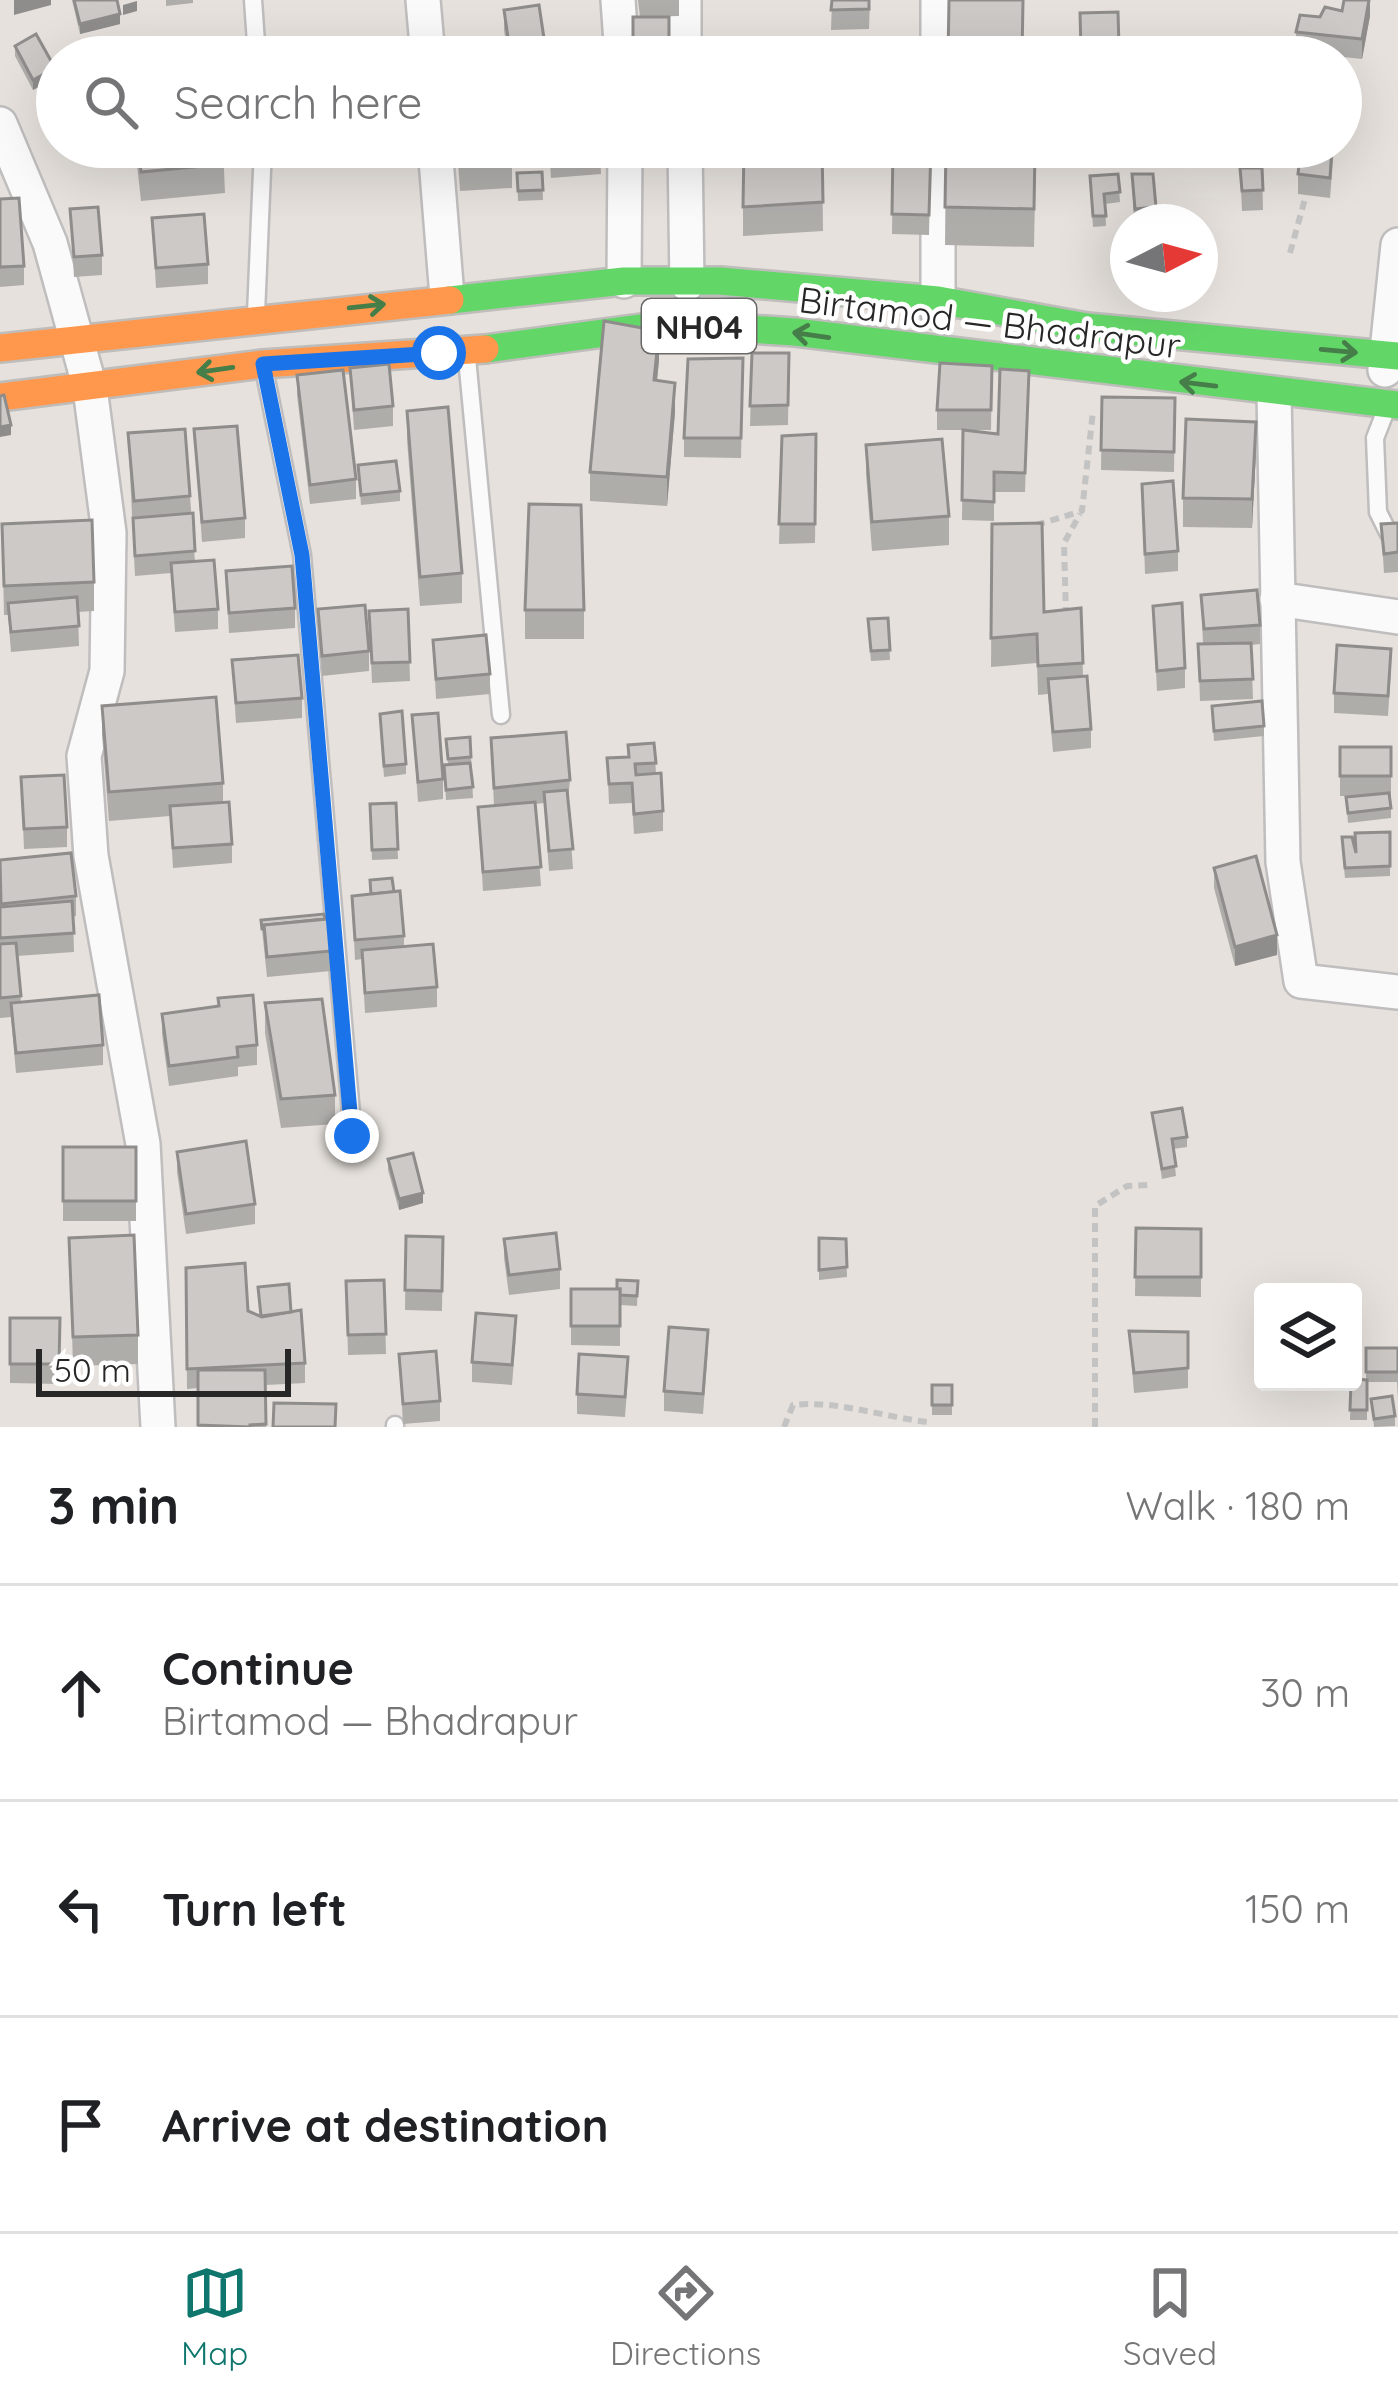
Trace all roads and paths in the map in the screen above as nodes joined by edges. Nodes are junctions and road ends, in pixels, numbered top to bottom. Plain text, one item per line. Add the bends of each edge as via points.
1 (253, 0) edge
2 (423, 0) edge
3 (618, 0) edge
4 (684, 0) edge
5 (938, 0) edge
6 (256, 36) edge
7 (426, 36) edge
8 (621, 36) edge
9 (684, 36) edge
10 (938, 36) edge
11 (0, 124) edge
12 (262, 168) edge
13 (437, 168) edge
14 (626, 168) edge
15 (685, 168) edge
16 (938, 168) edge
17 (1306, 195) edge
18 (1398, 244) edge
19 (1290, 253) dead end
20 (624, 281) junction
21 (687, 284) junction
22 (447, 298) junction
23 (938, 300) junction
24 (256, 317) junction
25 (76, 340) junction
26 (0, 348) edge
27 (464, 352) junction
28 (936, 353) junction
29 (1392, 356) edge
30 (263, 364) junction
31 (90, 388) junction
32 (1274, 394) junction
33 (0, 397) edge
34 (1391, 403) edge
35 (1093, 406) dead end
36 (1082, 511) junction
37 (1023, 529) edge
38 (1389, 534) edge
39 (1277, 599) junction
40 (1398, 617) edge
41 (1066, 624) edge
42 (501, 715) dead end
43 (1398, 992) edge
44 (352, 1136) dead end
45 (1148, 1185) dead end
46 (928, 1422) dead end
47 (158, 1427) edge
48 (784, 1427) edge
49 (1095, 1427) edge

1 - 6 lane
2 - 7 street
3 - 8 street
4 - 9 street
5 - 10 street
11 - 25 street via 50,243
12 - 24 lane
13 - 22 street
14 - 20 street
15 - 21 street
16 - 23 street
17 - 19 path
18 - 29 street
20 - 21 main road, Birtamod — Bhadrapur / NH04
20 - 22 main road, Birtamod — Bhadrapur / NH04
21 - 23 main road, Birtamod — Bhadrapur / NH04
24 -> 22 main road, Birtamod — Bhadrapur / NH04
23 - 28 street
23 -> 29 main road, Birtamod — Bhadrapur / NH04 via 1088,327
24 - 25 main road, Birtamod — Bhadrapur / NH04
24 - 30 lane
25 - 26 main road, Birtamod — Bhadrapur / NH04
25 - 31 street
28 -> 27 main road, Birtamod — Bhadrapur / NH04 via 671,324
27 - 30 main road, Birtamod — Bhadrapur / NH04
27 - 42 lane via 472,371
32 -> 28 main road, Birtamod — Bhadrapur / NH04
29 - 34 street
30 -> 31 main road, Birtamod — Bhadrapur / NH04
30 - 44 lane via 302,555
31 - 33 main road, Birtamod — Bhadrapur / NH04
31 - 47 street via 109,533 106,671 84,756 89,836 142,1144
32 - 34 main road, Birtamod — Bhadrapur / NH04
32 - 39 street
34 - 38 lane via 1375,438 1378,512
35 - 36 path
36 - 37 path
36 - 41 path via 1064,543
39 - 40 street
39 - 43 street via 1283,862 1301,981
45 - 49 path via 1127,1186 1095,1206
46 - 48 path via 822,1402 793,1405

